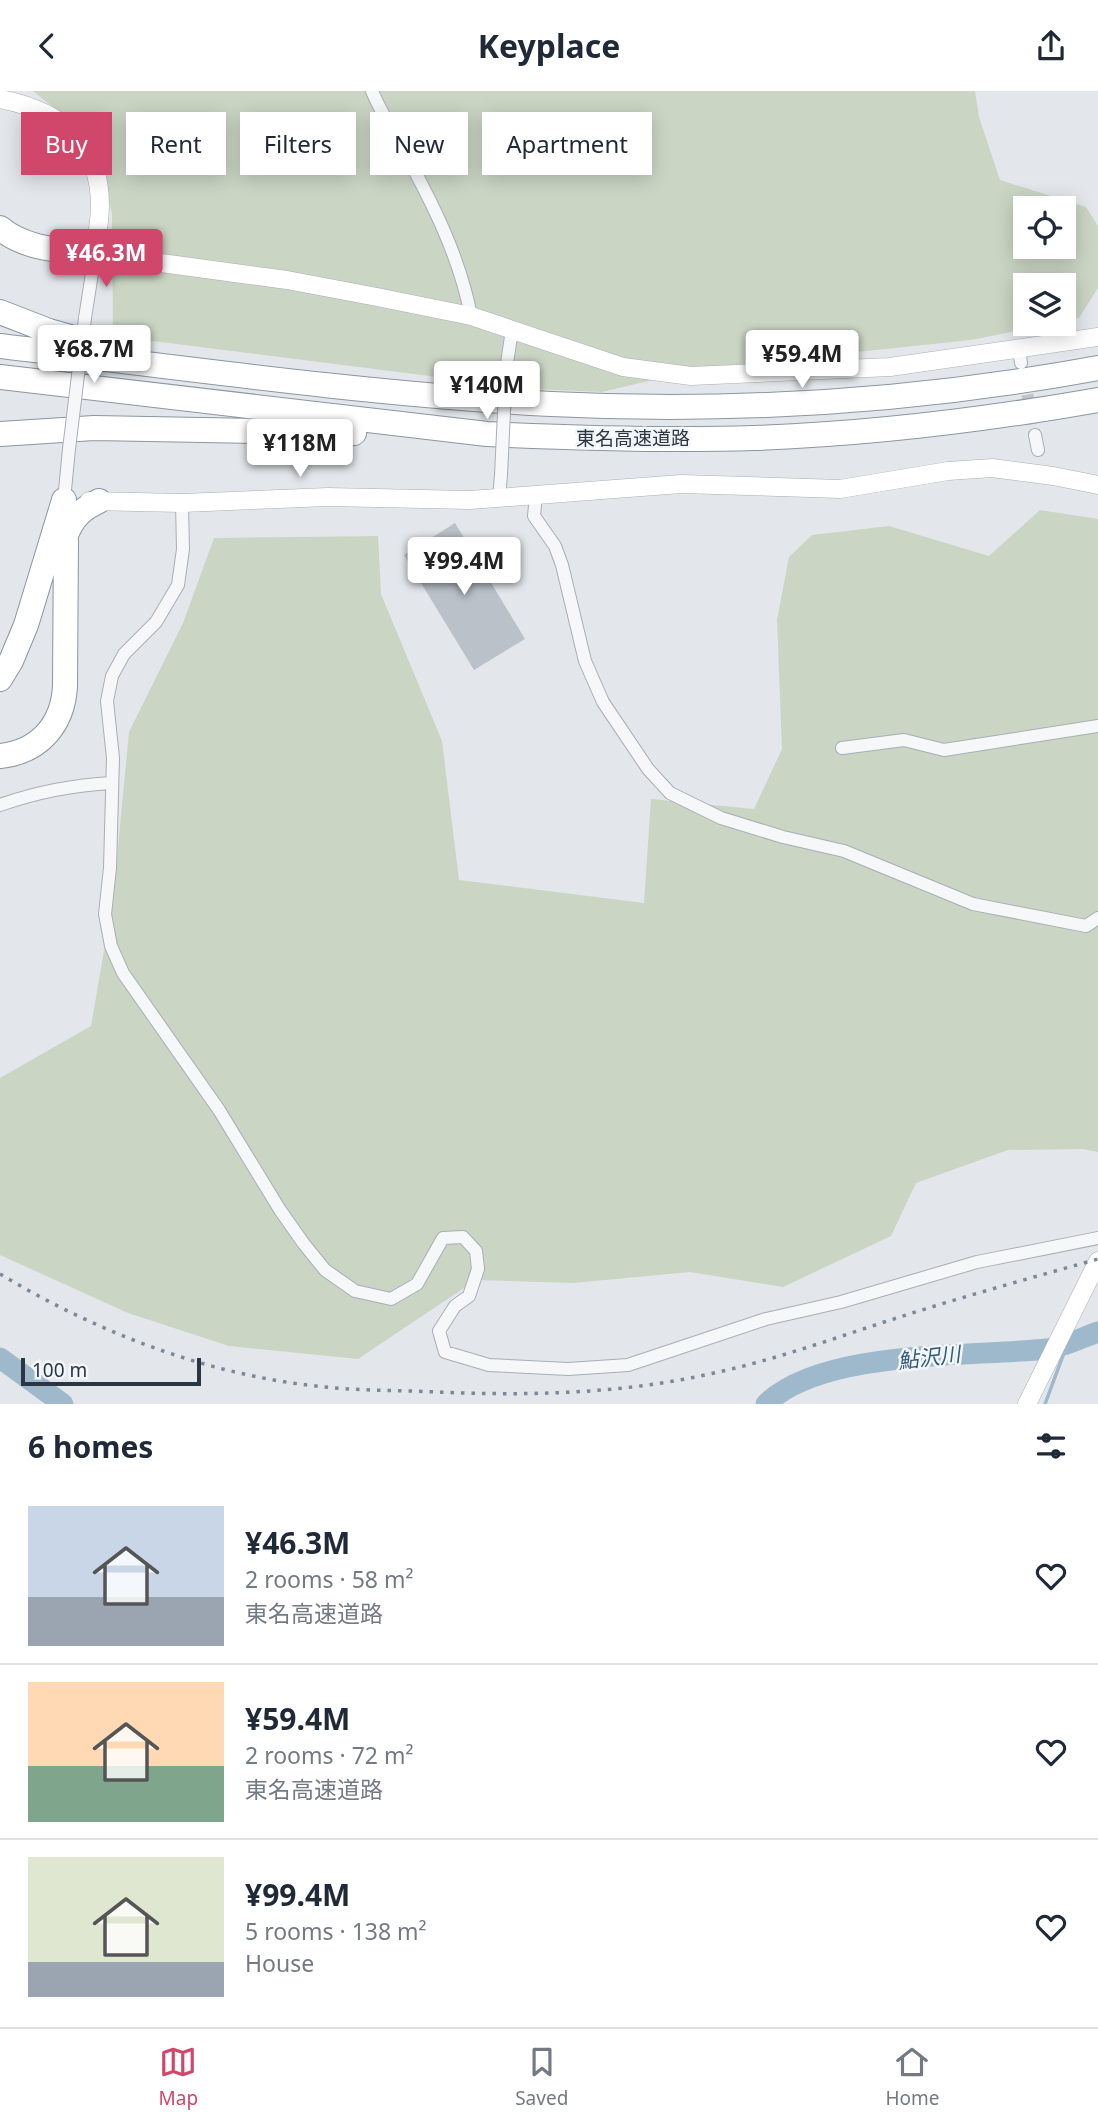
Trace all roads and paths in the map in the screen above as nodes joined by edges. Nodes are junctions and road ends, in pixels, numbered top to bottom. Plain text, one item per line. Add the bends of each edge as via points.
1 (372, 91) edge
2 (0, 99) edge
3 (0, 228) edge
4 (0, 247) edge
5 (95, 254) junction
6 (0, 312) edge
7 (471, 316) junction
8 (512, 330) junction
9 (1098, 337) edge
10 (0, 346) edge
11 (1098, 368) edge
12 (247, 376) junction
13 (0, 377) edge
14 (1098, 400) edge
15 (0, 433) edge
16 (488, 434) junction
17 (1035, 435) tunnel mouth
18 (1038, 450) dead end
19 (1098, 485) edge
20 (536, 495) junction
21 (499, 498) junction
22 (64, 500) junction
23 (99, 501) junction
24 (182, 503) junction
25 (0, 679) edge
26 (1098, 726) edge
27 (842, 747) dead end
28 (0, 755) edge
29 (112, 783) junction
30 (0, 805) edge
31 (1098, 918) edge
32 (1098, 1238) edge
33 (1098, 1261) edge
34 (1027, 1404) edge

1 - 7 street via 455,256
2 - 5 street via 41,109 60,121 78,137 91,158 100,207
3 - 5 highway via 29,244
4 - 5 highway
5 - 7 street via 287,280
5 - 22 street, bridge
6 - 12 highway via 106,347
7 - 8 street
8 - 9 street via 623,367 691,376 1020,356
8 - 21 street, bridge
10 - 12 highway, 東名高速道路
11 - 12 highway, 東名高速道路 via 874,398 692,406 526,402
13 - 16 highway, 東名高速道路
14 - 16 highway, 東名高速道路 via 943,424 827,434 699,438
15 - 16 highway via 107,428
17 - 18 street
19 - 20 street via 992,468 840,488 681,484
20 - 21 street
20 - 31 street via 534,516 555,546 585,661 603,702 670,793 722,817 844,851 973,904 1086,926
21 - 24 street via 328,497
22 - 23 street
22 - 25 highway via 26,625
23 - 24 street
23 - 28 highway via 80,511 66,535 62,709 41,740 20,753
24 - 29 street via 178,585 156,622 124,654 112,676 107,701
26 - 27 street via 944,750 904,740
29 - 30 street via 33,793
29 - 32 street via 105,914 111,946 123,973 324,1270 355,1291 391,1299 417,1284 443,1238 463,1237 476,1251 478,1269 469,1296 455,1306 439,1331 445,1352 489,1365 568,1369 628,1365 766,1319 977,1262
33 - 34 street

